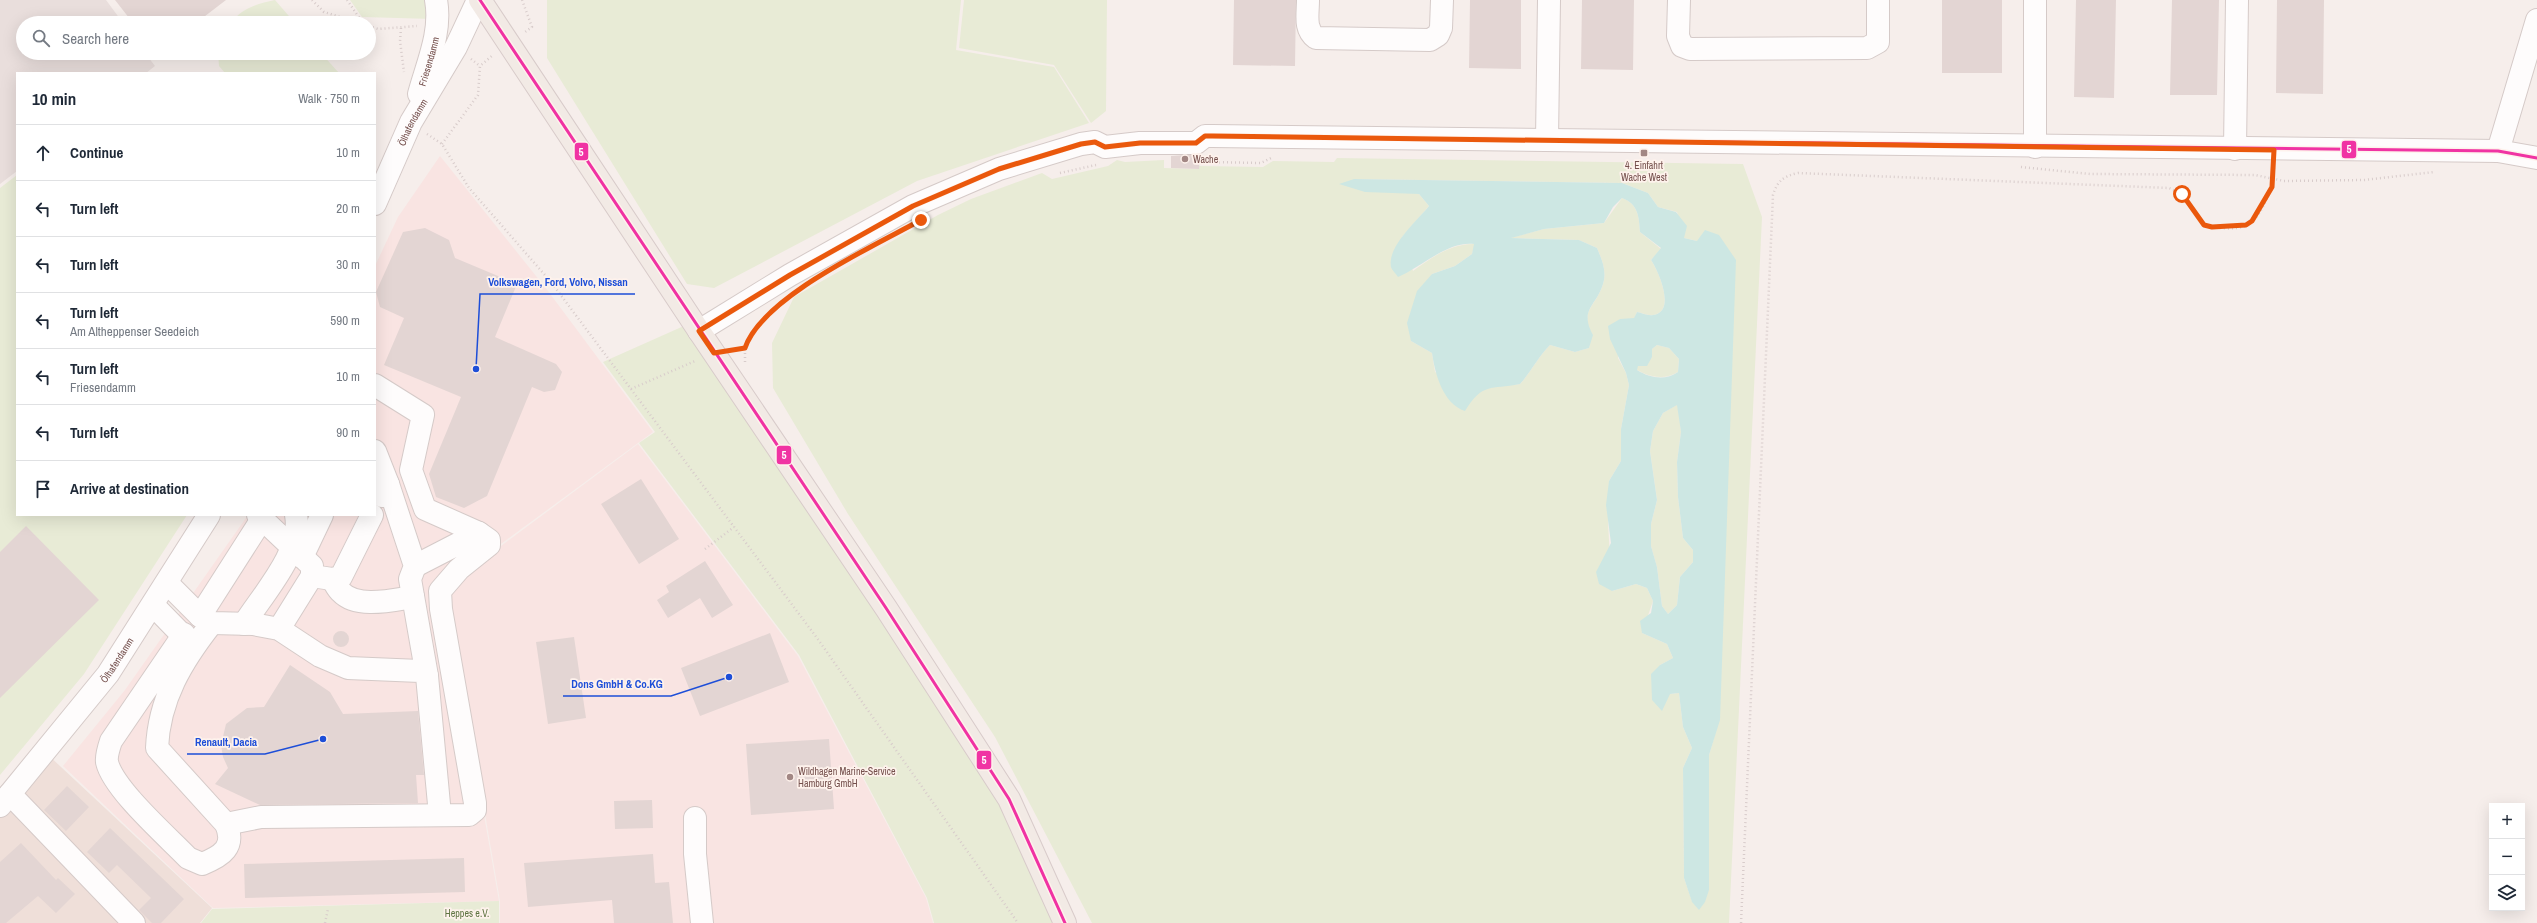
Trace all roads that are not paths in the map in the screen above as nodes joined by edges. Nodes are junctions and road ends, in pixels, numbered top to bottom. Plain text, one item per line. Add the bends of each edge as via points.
1 (436, 0) edge
2 (479, 0) edge
3 (1308, 0) edge
4 (1442, 0) edge
5 (1549, 0) edge
6 (1679, 0) edge
7 (1878, 0) edge
8 (2035, 0) edge
9 (2237, 0) edge
10 (2537, 20) edge
11 (411, 122) junction
12 (1547, 139) junction
13 (2035, 147) junction
14 (2235, 149) junction
15 (2498, 151) junction
16 (2537, 158) edge
17 (376, 202) edge
18 (699, 331) junction
19 (376, 386) edge
20 (376, 454) edge
21 (388, 484) junction
22 (376, 508) edge
23 (207, 516) edge
24 (296, 516) edge
25 (321, 516) edge
26 (372, 516) edge
27 (260, 517) edge
28 (479, 533) junction
29 (298, 552) junction
30 (415, 566) junction
31 (322, 578) junction
32 (167, 583) junction
33 (413, 597) junction
34 (153, 605) junction
35 (206, 620) junction
36 (244, 624) junction
37 (279, 629) junction
38 (188, 640) junction
39 (427, 676) junction
40 (5, 800) edge
41 (440, 816) junction
42 (695, 818) dead end
43 (226, 824) junction
44 (134, 923) edge
45 (702, 923) edge
46 (1065, 923) edge

1 - 11 street, Friesendamm via 439,17 437,30
2 - 11 street, Ölhafendamm via 456,47
2 - 18 main road
3 - 4 street via 1307,26 1309,33 1316,38 1430,40 1438,35 1441,28
5 - 12 street
6 - 7 street via 1678,36 1682,46 1690,49 1867,48 1878,42
8 - 13 street
9 - 14 street
10 - 15 street
11 - 17 street, Ölhafendamm
12 - 13 street
12 - 18 street via 1205,136 1196,143 1144,143 1105,147 1095,142 1037,156 936,195 797,271
13 - 14 street
14 - 15 street
15 - 16 street
18 - 46 main road via 886,608 1009,799
19 - 28 street via 423,415 411,470 425,509
20 - 21 street
21 - 22 street
21 - 30 street
23 - 32 street, Ölhafendamm
24 - 29 street
25 - 29 street
26 - 31 street via 341,577
27 - 29 street
27 - 35 street
28 - 30 street
28 - 41 street via 487,537 489,545 459,569 440,592 475,803 474,810 469,815
29 - 31 street
29 - 36 street
30 - 33 street via 410,579
31 - 33 street via 356,601
31 - 37 street
32 - 34 street, Ölhafendamm
32 - 35 street
33 - 39 street
34 - 38 street
34 - 40 street, Ölhafendamm via 108,674
35 - 36 street
35 - 38 street
36 - 37 street
37 - 39 street via 320,656 348,668 420,671
38 - 43 street via 162,707 157,748
38 - 43 street via 111,741 107,760 111,774 127,794 188,858 202,864 216,859 227,850 230,834
39 - 41 street
40 - 44 street, Ölhafendamm
41 - 43 street via 260,817
42 - 45 street via 695,854

